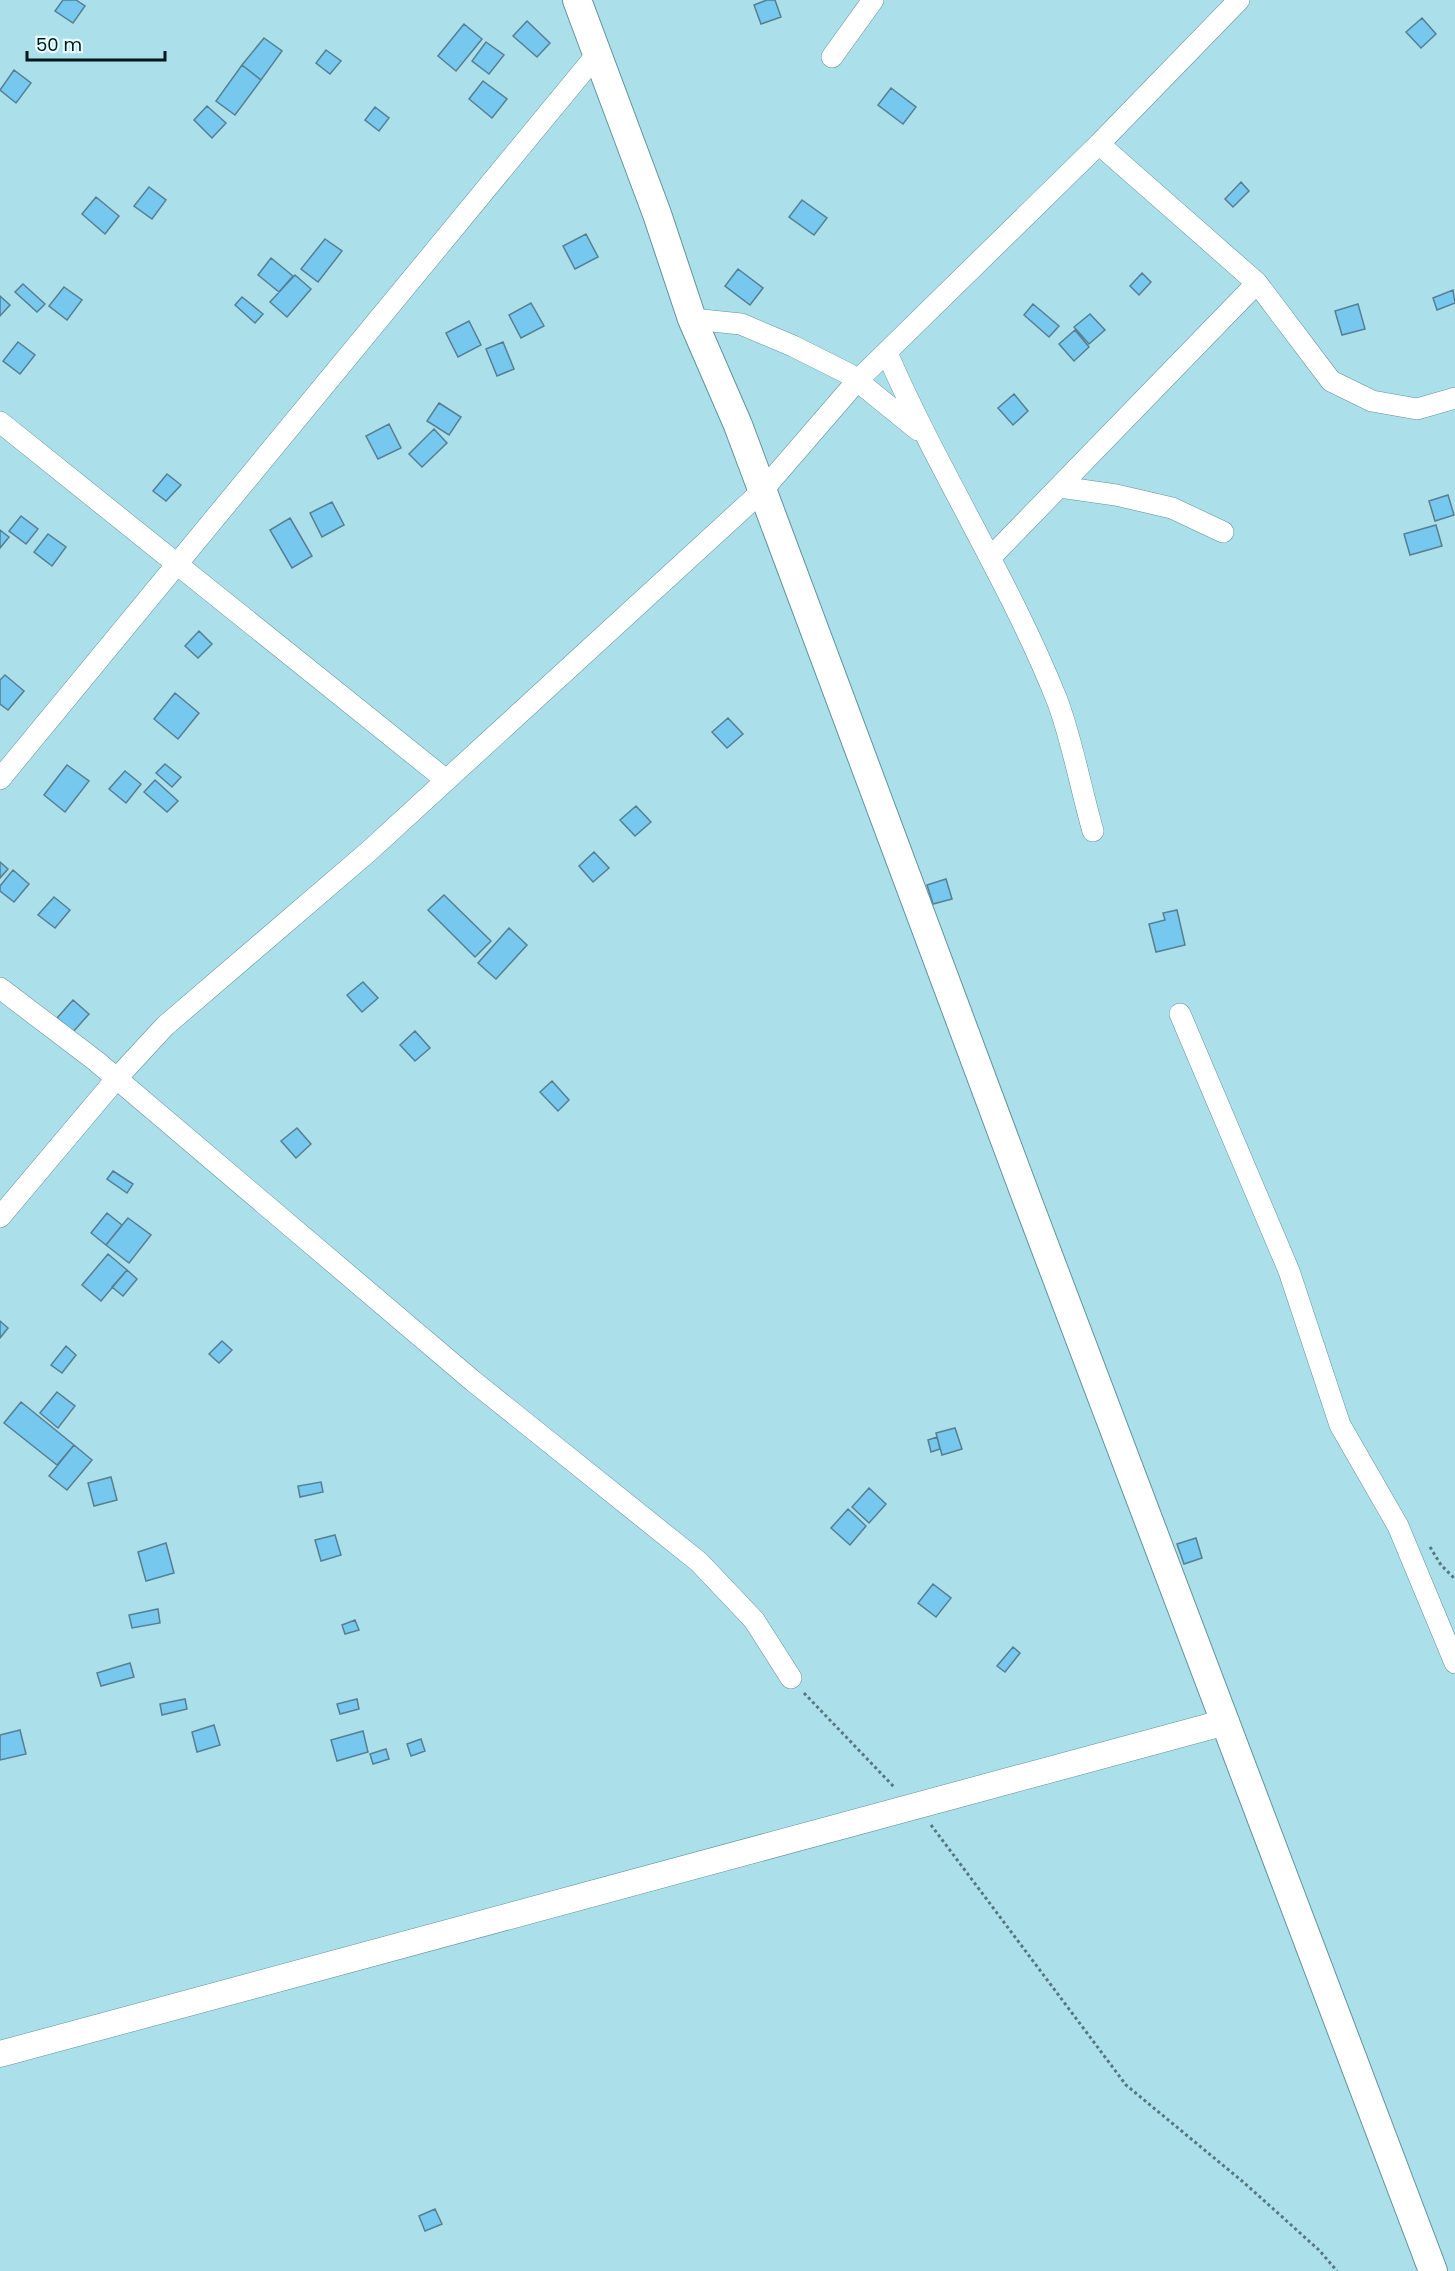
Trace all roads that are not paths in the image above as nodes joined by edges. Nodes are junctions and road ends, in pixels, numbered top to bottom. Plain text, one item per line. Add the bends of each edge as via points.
1 (873, 0) edge
2 (1239, 0) edge
3 (583, 3) edge
4 (598, 53) junction
5 (832, 57) dead end
6 (1099, 144) junction
7 (1257, 283) junction
8 (692, 319) junction
9 (887, 353) junction
10 (857, 381) junction
11 (1455, 398) edge
12 (0, 422) edge
13 (923, 434) junction
14 (1060, 487) junction
15 (762, 491) junction
16 (1223, 532) dead end
17 (990, 558) junction
18 (176, 565) junction
19 (0, 779) edge
20 (446, 780) junction
21 (1093, 831) dead end
22 (0, 987) edge
23 (1179, 1014) dead end
24 (117, 1078) junction
25 (0, 1217) edge
26 (1455, 1663) edge
27 (791, 1678) road end
28 (1226, 1722) junction
29 (0, 2054) edge
30 (1433, 2271) edge

1 - 5 street
2 - 6 street
3 - 4 main road
4 - 8 main road
4 - 18 street
6 - 7 street
6 - 9 street
7 - 11 street via 1331,381 1372,401 1417,409
7 - 14 street
8 - 10 street via 741,324 793,346
8 - 15 main road
9 - 10 street
9 - 13 street
10 - 13 street
10 - 15 street
12 - 18 street
13 - 17 street
14 - 16 street via 1172,508
14 - 17 street
15 - 20 street
15 - 28 main road
17 - 21 street via 1057,701
18 - 19 street
18 - 20 street
20 - 24 street via 165,1026
22 - 24 street
23 - 26 street via 1289,1271 1340,1425 1398,1526
24 - 25 street
24 - 27 street via 473,1381 699,1562 754,1620
28 - 29 street
28 - 30 main road

